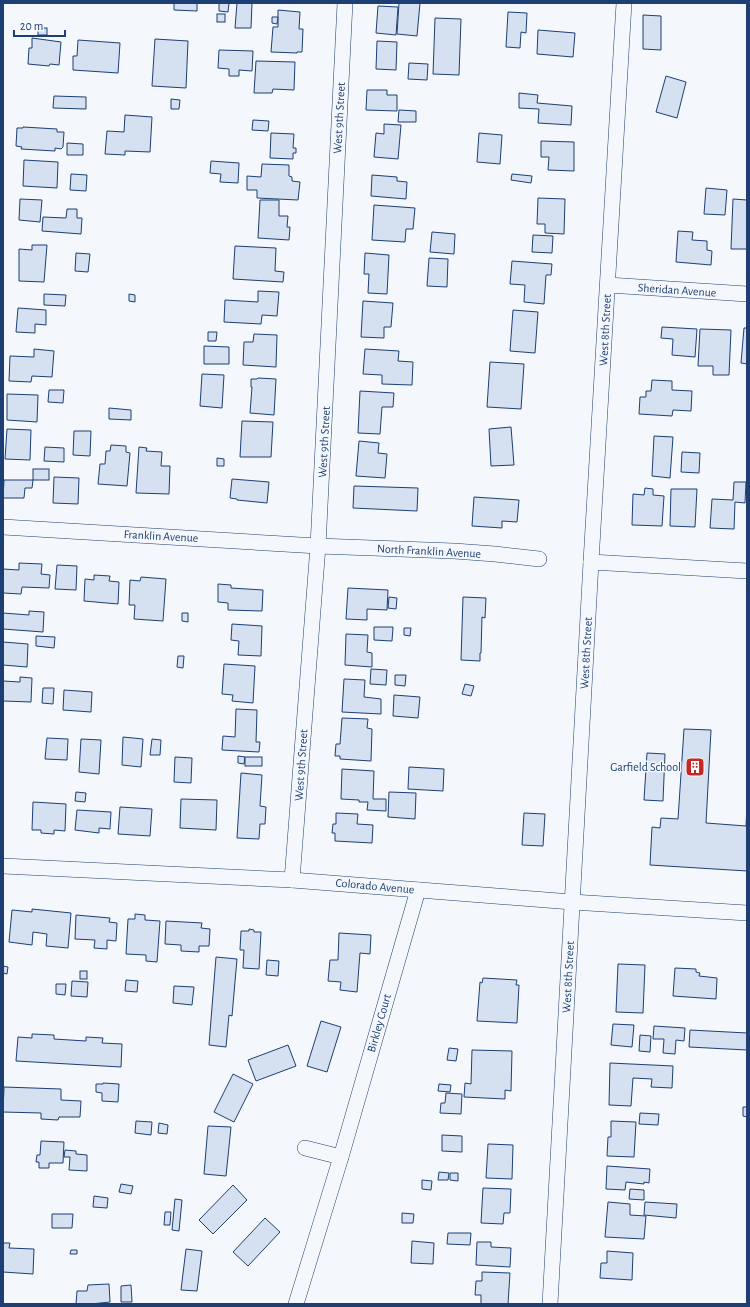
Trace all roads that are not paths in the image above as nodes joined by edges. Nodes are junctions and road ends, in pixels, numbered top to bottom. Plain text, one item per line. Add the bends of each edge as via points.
1 (345, 3) edge
2 (624, 3) edge
3 (608, 286) junction
4 (747, 294) edge
5 (3, 527) edge
6 (318, 546) junction
7 (539, 559) dead end
8 (591, 562) junction
9 (747, 571) edge
10 (3, 866) edge
11 (292, 880) junction
12 (418, 890) junction
13 (572, 902) junction
14 (747, 913) edge
15 (304, 1148) dead end
16 (341, 1156) junction
17 (296, 1304) edge
18 (550, 1304) edge

1 - 6 street, West 9th Street
2 - 3 street, West 8th Street
3 - 4 street, Sheridan Avenue
3 - 8 street, West 8th Street
5 - 6 street, Franklin Avenue
6 - 7 street, North Franklin Avenue via 454,551
6 - 11 street, West 9th Street
8 - 9 street
8 - 13 street, West 8th Street
10 - 11 street, Colorado Avenue
11 - 12 street, Colorado Avenue
12 - 13 street, Colorado Avenue
12 - 16 street, Birkley Court
13 - 14 street, Colorado Avenue
13 - 18 street, West 8th Street
15 - 16 street
16 - 17 street, Birkley Court

